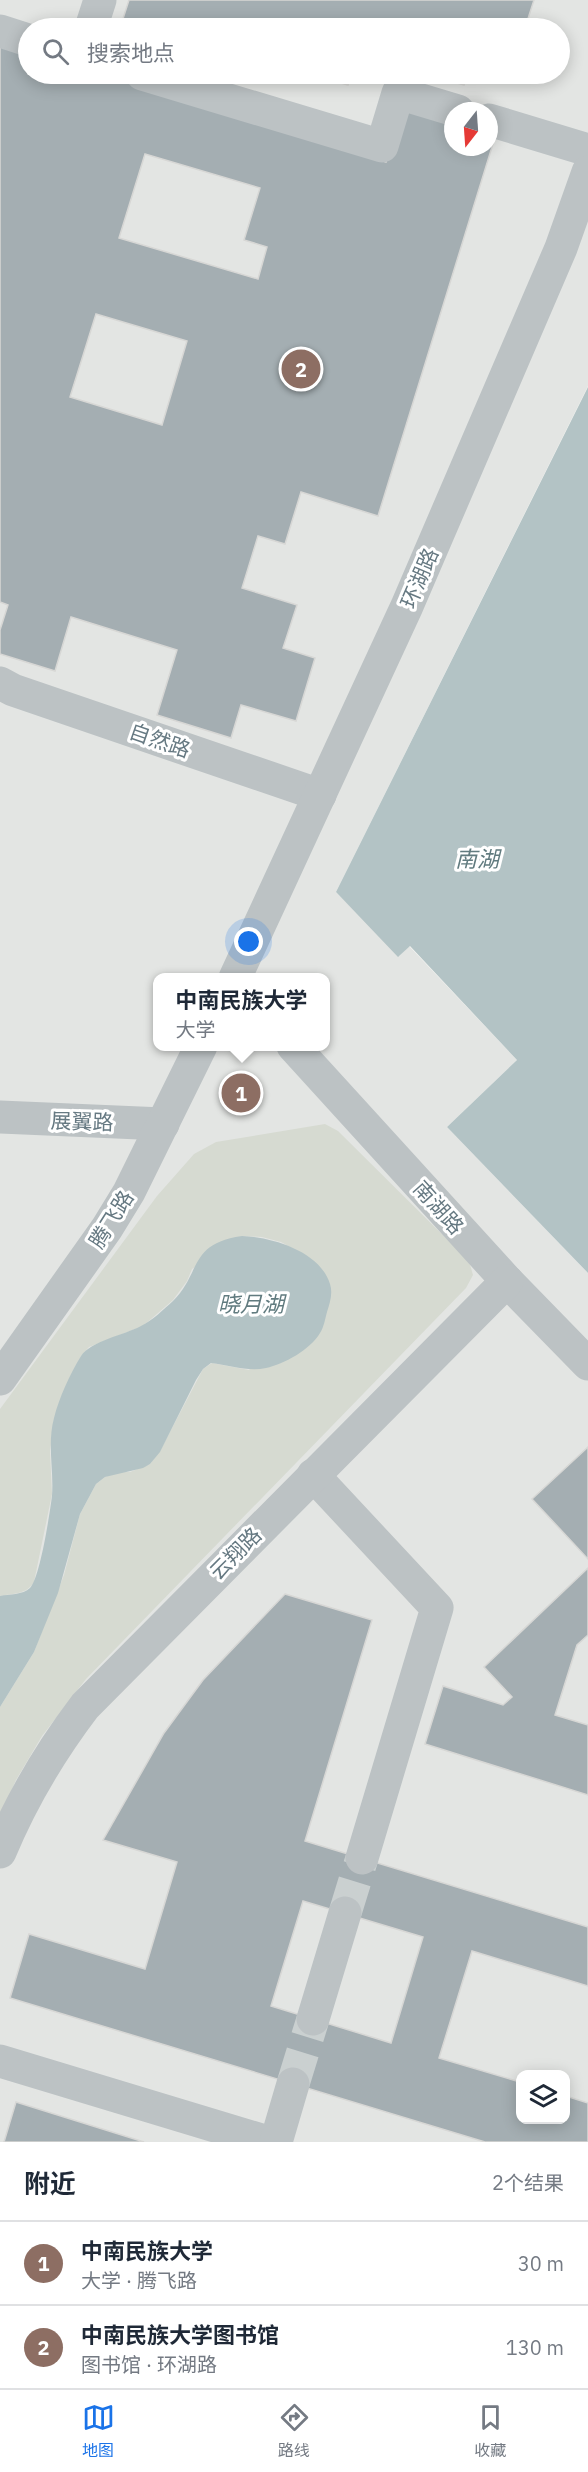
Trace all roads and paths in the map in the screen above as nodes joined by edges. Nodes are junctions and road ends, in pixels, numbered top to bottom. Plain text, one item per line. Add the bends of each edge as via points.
1 (100, 0) edge
2 (94, 18) edge
3 (0, 31) edge
4 (18, 37) edge
5 (175, 84) edge
6 (444, 107) edge
7 (498, 123) edge
8 (588, 150) edge
9 (588, 172) edge
10 (0, 683) edge
11 (320, 795) junction
12 (237, 973) edge
13 (199, 1051) edge
14 (297, 1051) edge
15 (0, 1117) edge
16 (163, 1124) junction
17 (507, 1281) junction
18 (588, 1364) edge
19 (0, 1379) edge
20 (313, 1475) junction
21 (0, 1852) edge
22 (362, 1858) tunnel mouth
23 (345, 1913) tunnel mouth
24 (313, 2019) tunnel mouth
25 (0, 2061) edge
26 (293, 2084) tunnel mouth
27 (268, 2142) edge
28 (276, 2142) edge

1 - 2 street
3 - 4 street
5 - 6 street via 382,146 398,93
7 - 8 street
9 - 11 street, 环湖路 via 561,248 412,596
10 - 11 street, 自然路
11 - 12 street, 环湖路
13 - 16 street, 腾飞路
14 - 17 street, 南湖路
15 - 16 street, 展翼路
16 - 19 street, 腾飞路 via 107,1228
17 - 18 street, 南湖路
17 - 20 street, 云翔路
20 - 21 street, 云翔路 via 85,1706 27,1793
20 - 22 street via 437,1608
23 - 24 street
25 - 27 street
26 - 28 street

